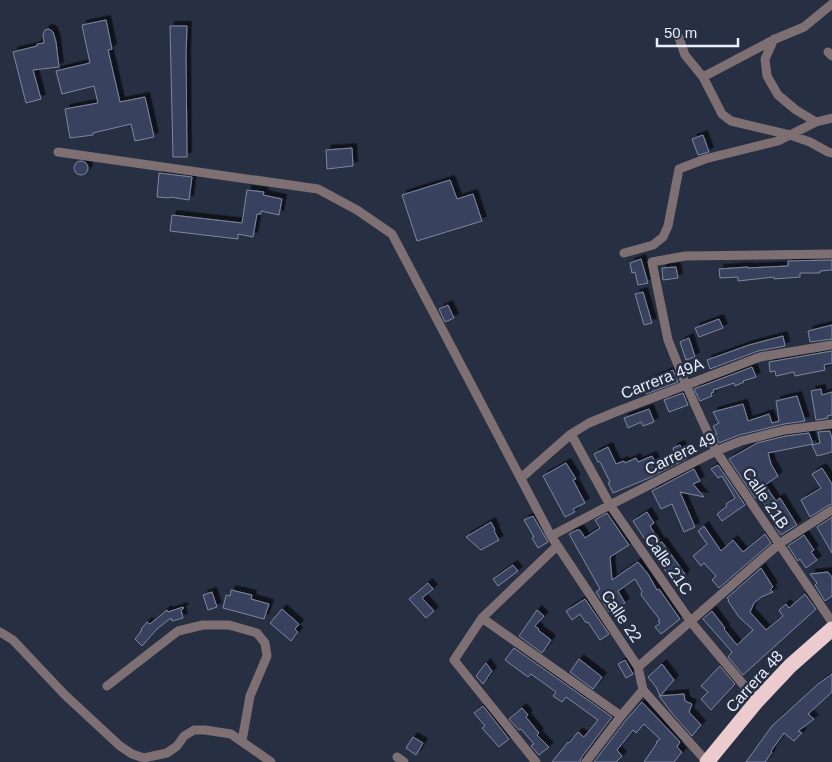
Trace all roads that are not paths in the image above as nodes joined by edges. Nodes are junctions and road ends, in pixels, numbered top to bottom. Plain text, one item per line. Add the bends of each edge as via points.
1 (832, 4) edge
2 (677, 32) dead end
3 (774, 39) junction
4 (703, 77) junction
5 (832, 118) edge
6 (816, 122) junction
7 (790, 134) junction
8 (58, 152) dead end
9 (832, 153) edge
10 (624, 253) dead end
11 (832, 254) edge
12 (832, 345) edge
13 (686, 385) junction
14 (832, 424) edge
15 (571, 434) junction
16 (716, 451) junction
17 (520, 478) junction
18 (610, 505) junction
19 (832, 510) edge
20 (551, 536) junction
21 (779, 544) junction
22 (556, 546) junction
23 (482, 618) junction
24 (691, 622) junction
25 (832, 622) edge
26 (832, 629) edge
27 (0, 632) edge
28 (638, 667) junction
29 (108, 686) dead end
30 (643, 690) junction
31 (757, 701) junction
32 (621, 716) junction
33 (242, 741) junction
34 (271, 762) edge
35 (536, 762) edge
36 (586, 762) edge
37 (707, 762) edge

1 - 3 street via 804,28
2 - 4 street via 685,55
3 - 4 street
3 - 6 street via 765,59 767,76 778,95
4 - 7 street via 722,114 731,121
5 - 6 street
6 - 7 street
7 - 9 street
7 - 10 street via 778,141 705,159 679,169 663,237 653,245
8 - 17 street, Calle 22 via 318,189 392,234
11 - 13 street, Calle 21B via 685,256 652,262 668,340
12 - 13 street, Carrera 49A via 760,357
13 - 15 street, Carrera 49A via 596,420
13 - 16 street, Calle 21B
14 - 16 street, Carrera 49 via 785,430
15 - 17 street, Carrera 49A
15 - 18 street, Calle 21C
16 - 18 street, Carrera 49
16 - 21 street, Calle 21B
17 - 20 street, Calle 22
18 - 20 street, Carrera 49
18 - 24 street, Calle 21C
19 - 21 street
20 - 22 street, Calle 22
21 - 24 street
21 - 25 street, Calle 21B
22 - 23 street
22 - 28 street, Calle 22
23 - 32 street
23 - 35 street via 454,660
24 - 28 street
24 - 31 street, Calle 21C
26 - 31 highway, Carrera 48
27 - 33 street via 13,640 65,695 132,754 144,758 167,753 194,730 231,734
28 - 30 street, Calle 22
29 - 33 street via 178,631 203,624 229,625 257,633 265,643 267,656 250,696
30 - 32 street
30 - 37 street, Calle 22
31 - 37 highway, Carrera 48
32 - 36 street
33 - 34 street

